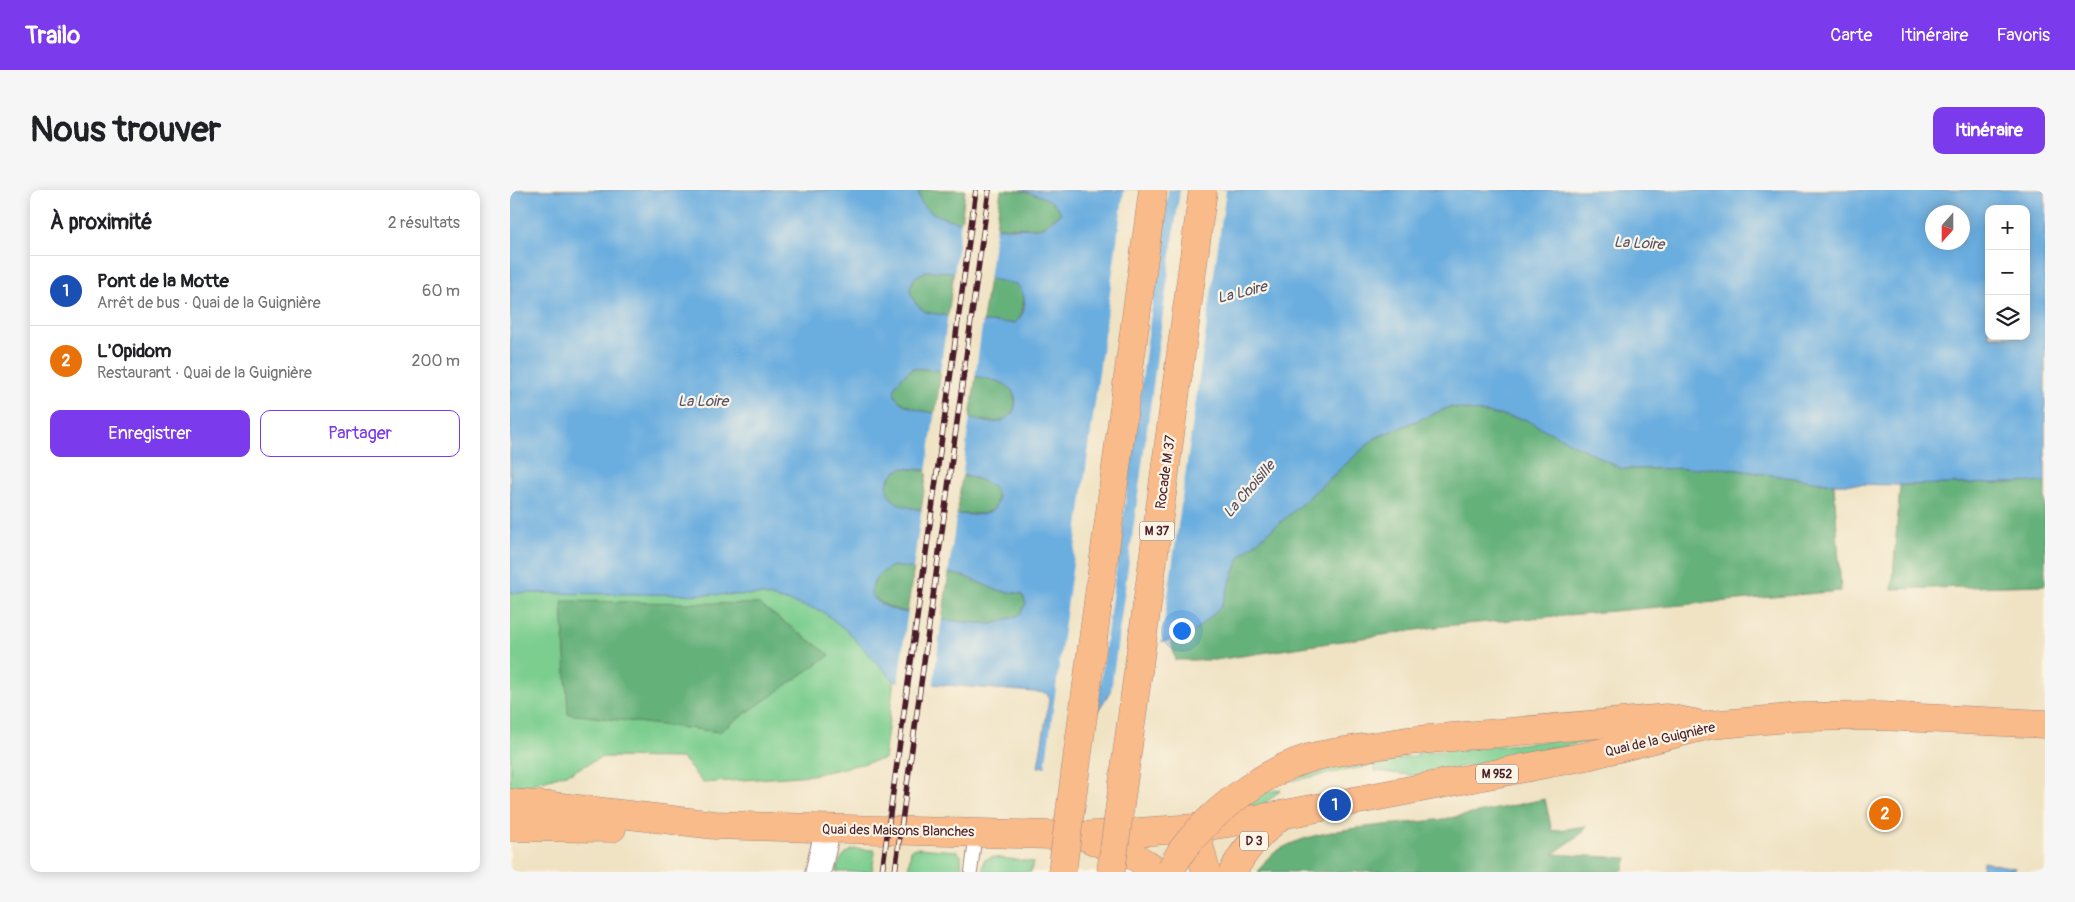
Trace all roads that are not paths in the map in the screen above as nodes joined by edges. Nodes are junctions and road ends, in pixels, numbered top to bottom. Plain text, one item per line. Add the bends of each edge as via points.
1 (1153, 190) edge
2 (1203, 190) edge
3 (2045, 724) edge
4 (1710, 725) junction
5 (510, 804) edge
6 (1281, 815) junction
7 (715, 825) junction
8 (510, 827) edge
9 (828, 828) junction
10 (1195, 828) junction
11 (976, 832) junction
12 (1081, 836) junction
13 (818, 872) edge
14 (972, 872) edge
15 (1062, 872) edge
16 (1112, 872) edge
17 (1158, 872) edge
18 (1169, 872) edge
19 (1206, 872) edge
20 (1233, 872) edge

1 - 15 main road, bridge
2 - 16 main road, Rocade M 37 / M 37, bridge
3 - 4 main road, Quai de la Guignière / M 952 via 1879,716 1800,717
4 - 6 main road, Quai de la Guignière / M 952 via 1587,756
4 - 18 main road, bridge via 1667,718 1408,741 1315,757 1277,772 1240,794 1183,849
5 - 7 main road, Quai des Maisons Blanches
6 - 10 main road, M 952
6 - 20 main road, D 3 via 1252,843
7 - 8 main road, Quai des Maisons Blanches via 699,829
7 - 9 main road, Quai des Maisons Blanches
9 - 11 main road, Quai des Maisons Blanches
9 - 13 street
10 - 12 main road, M 952
10 - 19 main road
11 - 12 main road, Quai des Maisons Blanches
11 - 14 lane
12 - 17 main road via 1134,856

